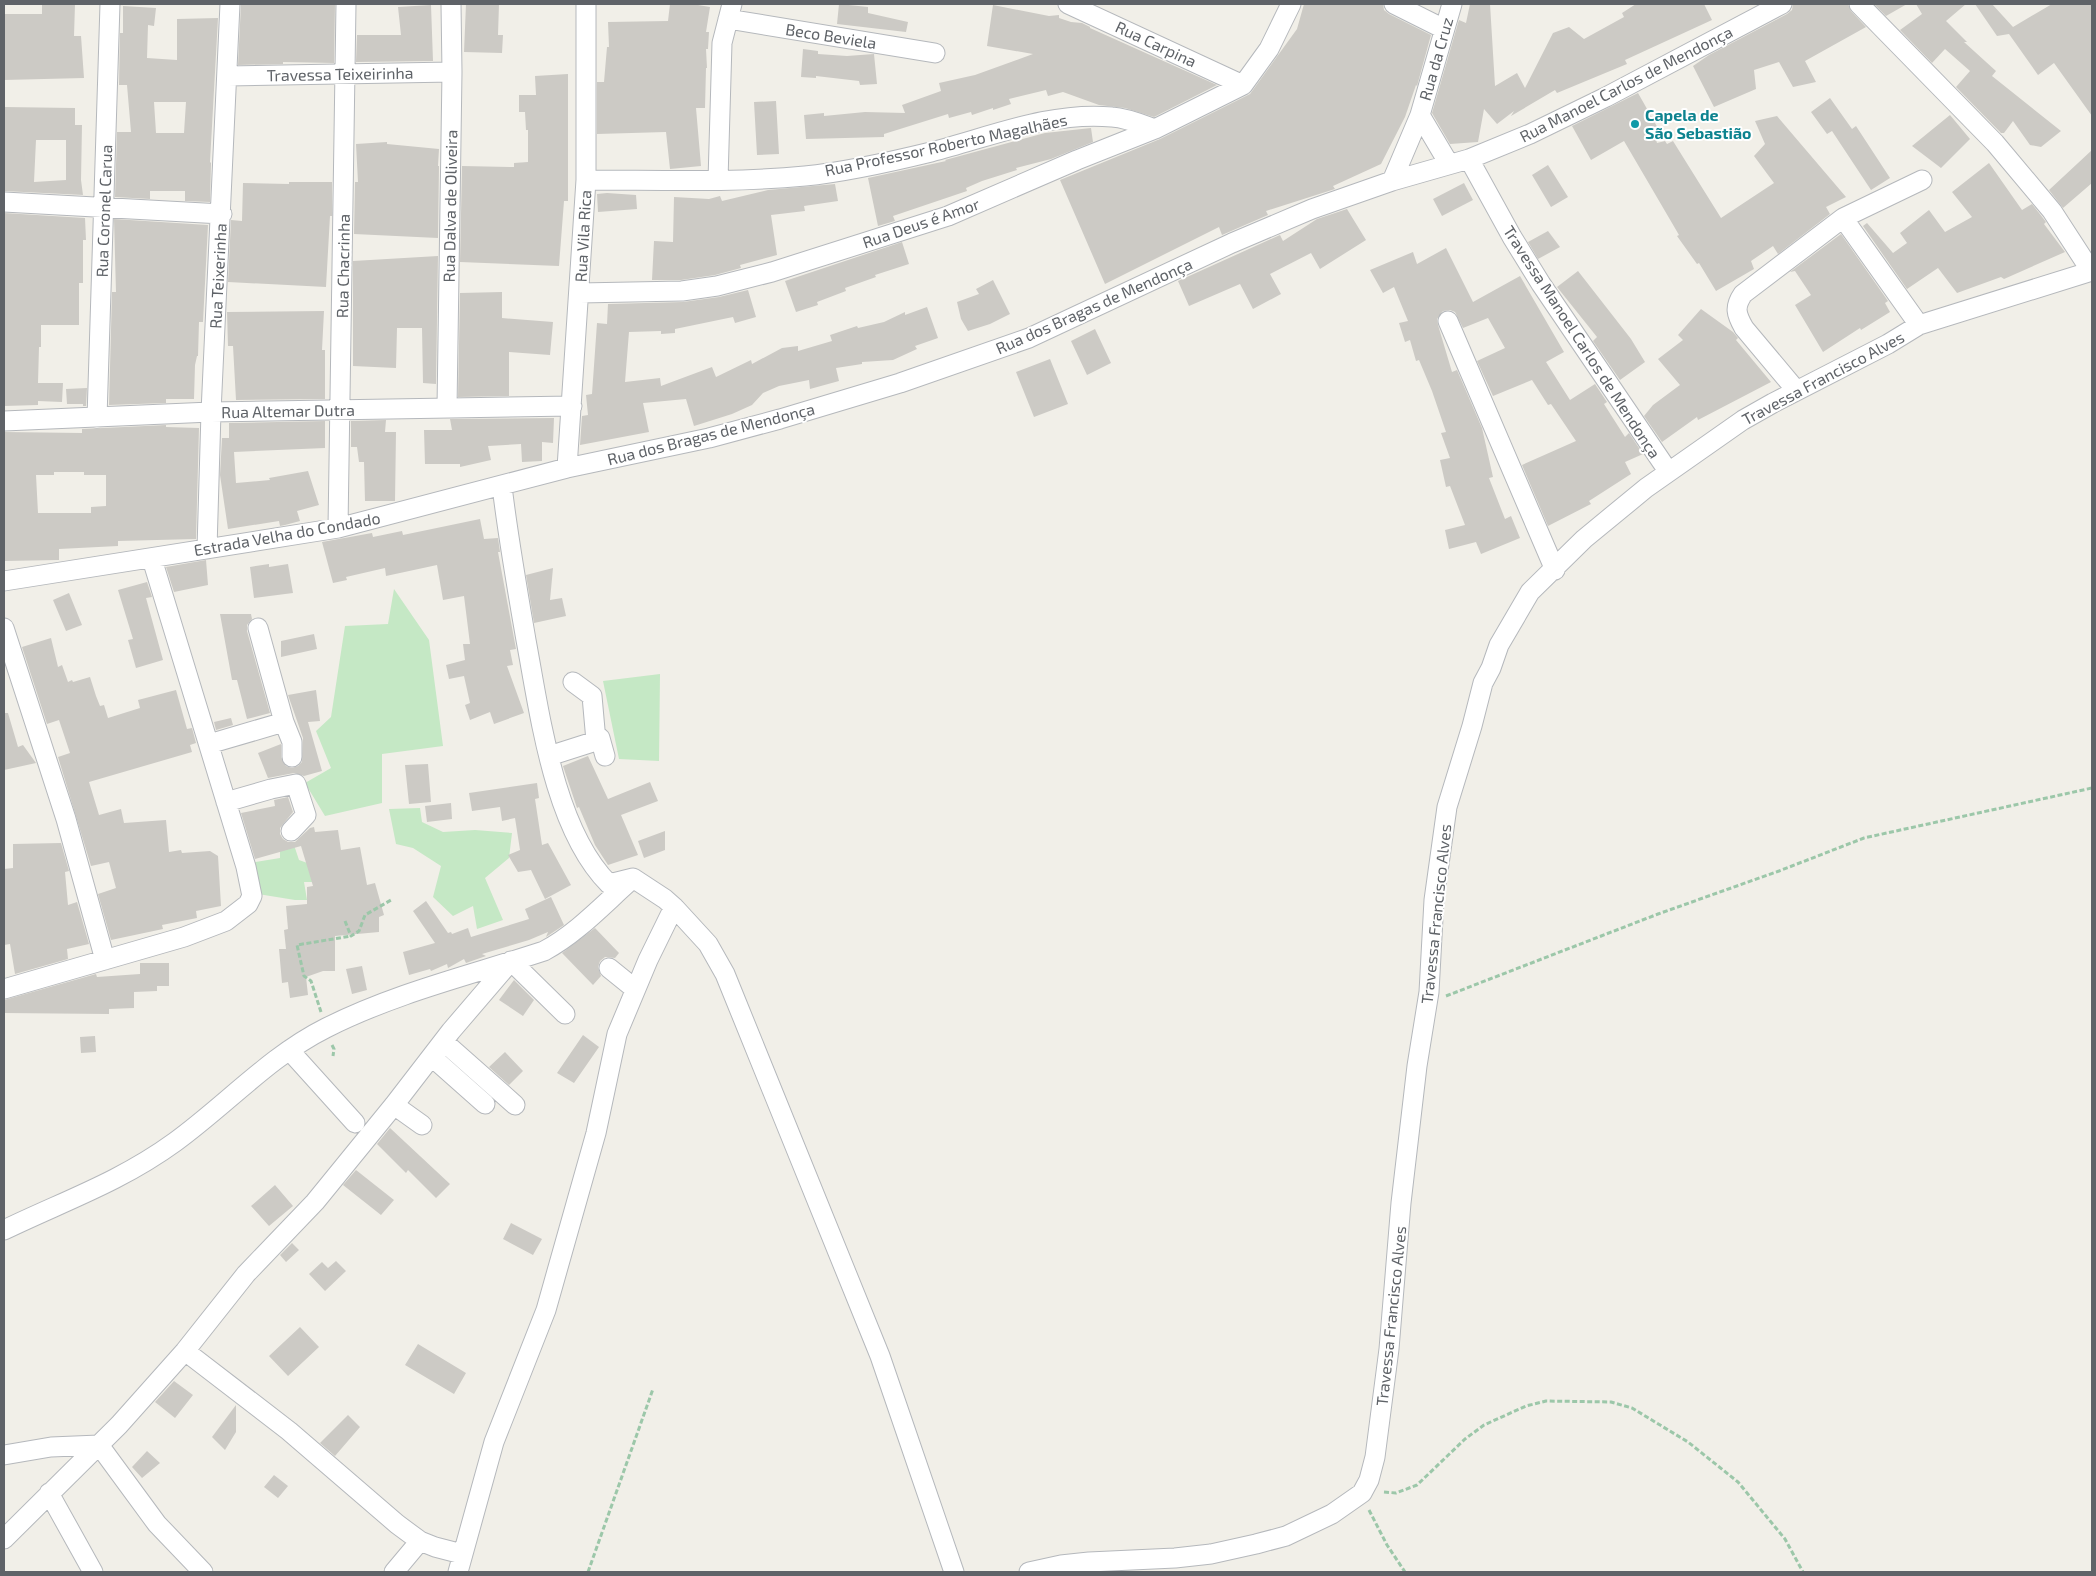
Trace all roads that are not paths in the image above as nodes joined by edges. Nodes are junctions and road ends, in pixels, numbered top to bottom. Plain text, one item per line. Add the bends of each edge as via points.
1 (110, 4) edge
2 (230, 4) edge
3 (346, 4) edge
4 (451, 4) edge
5 (586, 4) edge
6 (1068, 4) edge
7 (1291, 4) edge
8 (1394, 4) edge
9 (1452, 4) edge
10 (1782, 4) edge
11 (1859, 4) edge
12 (730, 11) edge
13 (1444, 29) junction
14 (935, 53) dead end
15 (452, 72) junction
16 (346, 75) junction
17 (228, 76) junction
18 (1243, 85) junction
19 (1420, 115) junction
20 (1156, 128) junction
21 (1469, 159) junction
22 (1449, 164) junction
23 (586, 180) junction
24 (718, 180) junction
25 (1922, 180) dead end
26 (1392, 181) junction
27 (4, 202) edge
28 (104, 207) junction
29 (222, 214) junction
30 (1843, 218) junction
31 (2092, 271) edge
32 (580, 293) junction
33 (1448, 321) dead end
34 (1919, 325) junction
35 (1796, 390) junction
36 (572, 406) junction
37 (447, 408) junction
38 (340, 410) junction
39 (211, 412) junction
40 (97, 418) junction
41 (4, 422) edge
42 (567, 468) junction
43 (1668, 471) junction
44 (502, 486) junction
45 (338, 528) junction
46 (207, 549) junction
47 (152, 559) junction
48 (1555, 570) junction
49 (4, 581) edge
50 (4, 628) edge
51 (258, 628) dead end
52 (573, 682) dead end
53 (284, 722) junction
54 (209, 744) junction
55 (549, 756) junction
56 (292, 757) dead end
57 (226, 802) junction
58 (291, 831) dead end
59 (633, 878) junction
60 (674, 907) junction
61 (105, 960) junction
62 (511, 961) junction
63 (609, 968) dead end
64 (4, 989) edge
65 (635, 990) junction
66 (565, 1014) dead end
67 (444, 1042) junction
68 (290, 1051) junction
69 (432, 1056) junction
70 (485, 1104) dead end
71 (515, 1105) dead end
72 (394, 1106) junction
73 (356, 1123) dead end
74 (422, 1125) dead end
75 (4, 1230) edge
76 (185, 1351) junction
77 (99, 1445) junction
78 (4, 1455) edge
79 (49, 1493) junction
80 (4, 1539) edge
81 (420, 1541) junction
82 (460, 1563) edge
83 (92, 1572) edge
84 (203, 1572) edge
85 (394, 1572) edge
86 (954, 1572) edge
87 (1029, 1572) edge

1 - 28 street, Rua Coronel Carua
2 - 17 street, Rua Teixerinha
3 - 16 street, Rua Chacrinha
4 - 15 street, Rua Dalva de Oliveira
5 - 23 street, Rua Vila Rica
6 - 18 street, Rua Carpina
7 - 18 street via 1269,49
8 - 13 street
9 - 13 street, Rua da Cruz
10 - 21 street, Rua Manoel Carlos de Mendonça via 1597,101
11 - 31 street, Travessa Francisco Alves via 1995,143 2052,211
12 - 14 street, Beco Beviela
12 - 24 street via 722,43
13 - 19 street, Rua da Cruz
15 - 16 street, Travessa Teixeirinha
15 - 37 street, Rua Dalva de Oliveira
16 - 17 street, Travessa Teixeirinha
16 - 38 street, Rua Chacrinha
17 - 29 street, Rua Teixerinha
18 - 20 street, Rua Deus é Amor
19 - 22 street, Rua da Cruz
19 - 26 street, Rua da Cruz
20 - 24 street, Rua Professor Roberto Magalhães via 1112,117 1057,118 878,164 805,176
20 - 32 street, Rua Deus é Amor via 948,216 772,272 682,291
21 - 22 street, Rua dos Bragas de Mendonça
21 - 43 street, Travessa Manoel Carlos de Mendonça via 1546,292
22 - 26 street, Rua dos Bragas de Mendonça
23 - 24 street, Rua Professor Roberto Magalhães
23 - 32 street, Rua Vila Rica
25 - 30 street
26 - 42 street, Rua dos Bragas de Mendonça via 1312,209 1232,243 1029,338 900,383 709,438
27 - 28 street
28 - 29 street
28 - 40 street, Rua Coronel Carua
29 - 39 street, Rua Teixerinha
30 - 34 street
30 - 35 street via 1743,294 1736,308 1744,328
31 - 34 street, Travessa Francisco Alves
32 - 36 street, Rua Vila Rica
33 - 48 street
34 - 35 street, Travessa Francisco Alves
35 - 43 street, Travessa Francisco Alves via 1743,420
36 - 37 street, Rua Altemar Dutra
36 - 42 street, Rua Vila Rica
37 - 38 street, Rua Altemar Dutra
38 - 39 street, Rua Altemar Dutra
38 - 45 street, Rua Chacrinha
39 - 40 street, Rua Altemar Dutra
39 - 46 street, Rua Teixerinha
40 - 41 street, Rua Altemar Dutra
42 - 44 street, Estrada Velha do Condado
43 - 48 street, Travessa Francisco Alves via 1584,539
44 - 45 street, Estrada Velha do Condado
44 - 55 street via 518,600
45 - 46 street, Estrada Velha do Condado
46 - 47 street, Estrada Velha do Condado
47 - 49 street, Estrada Velha do Condado
47 - 54 street
48 - 87 street, Travessa Francisco Alves via 1530,592 1499,645 1477,700 1447,807 1434,900 1427,1003 1401,1203 1389,1349 1375,1457 1366,1487 1332,1514 1310,1526 1256,1544 1212,1554 1090,1562
50 - 61 street via 66,819
51 - 53 street
52 - 55 street via 592,696 600,749
53 - 54 street
53 - 56 street via 292,742
54 - 57 street
55 - 59 street via 562,800 584,852 597,872 609,884
57 - 58 street via 296,784 306,815
57 - 61 street via 252,890 248,904 226,921
59 - 60 street
59 - 62 street via 554,945
60 - 65 street
60 - 86 street via 708,944 726,974 880,1356
61 - 64 street
62 - 66 street
62 - 67 street
62 - 68 street via 435,983 373,1007 326,1028
63 - 65 street
65 - 82 street via 617,1034 596,1133 546,1310 494,1442
67 - 69 street
67 - 71 street
68 - 73 street
68 - 75 street via 155,1156 87,1194
69 - 70 street
69 - 72 street
72 - 74 street
72 - 76 street via 315,1202 246,1274
76 - 77 street
76 - 81 street via 288,1431
77 - 78 street via 52,1447
77 - 79 street
77 - 84 street via 157,1524
79 - 80 street
79 - 83 street
81 - 82 street
81 - 85 street

